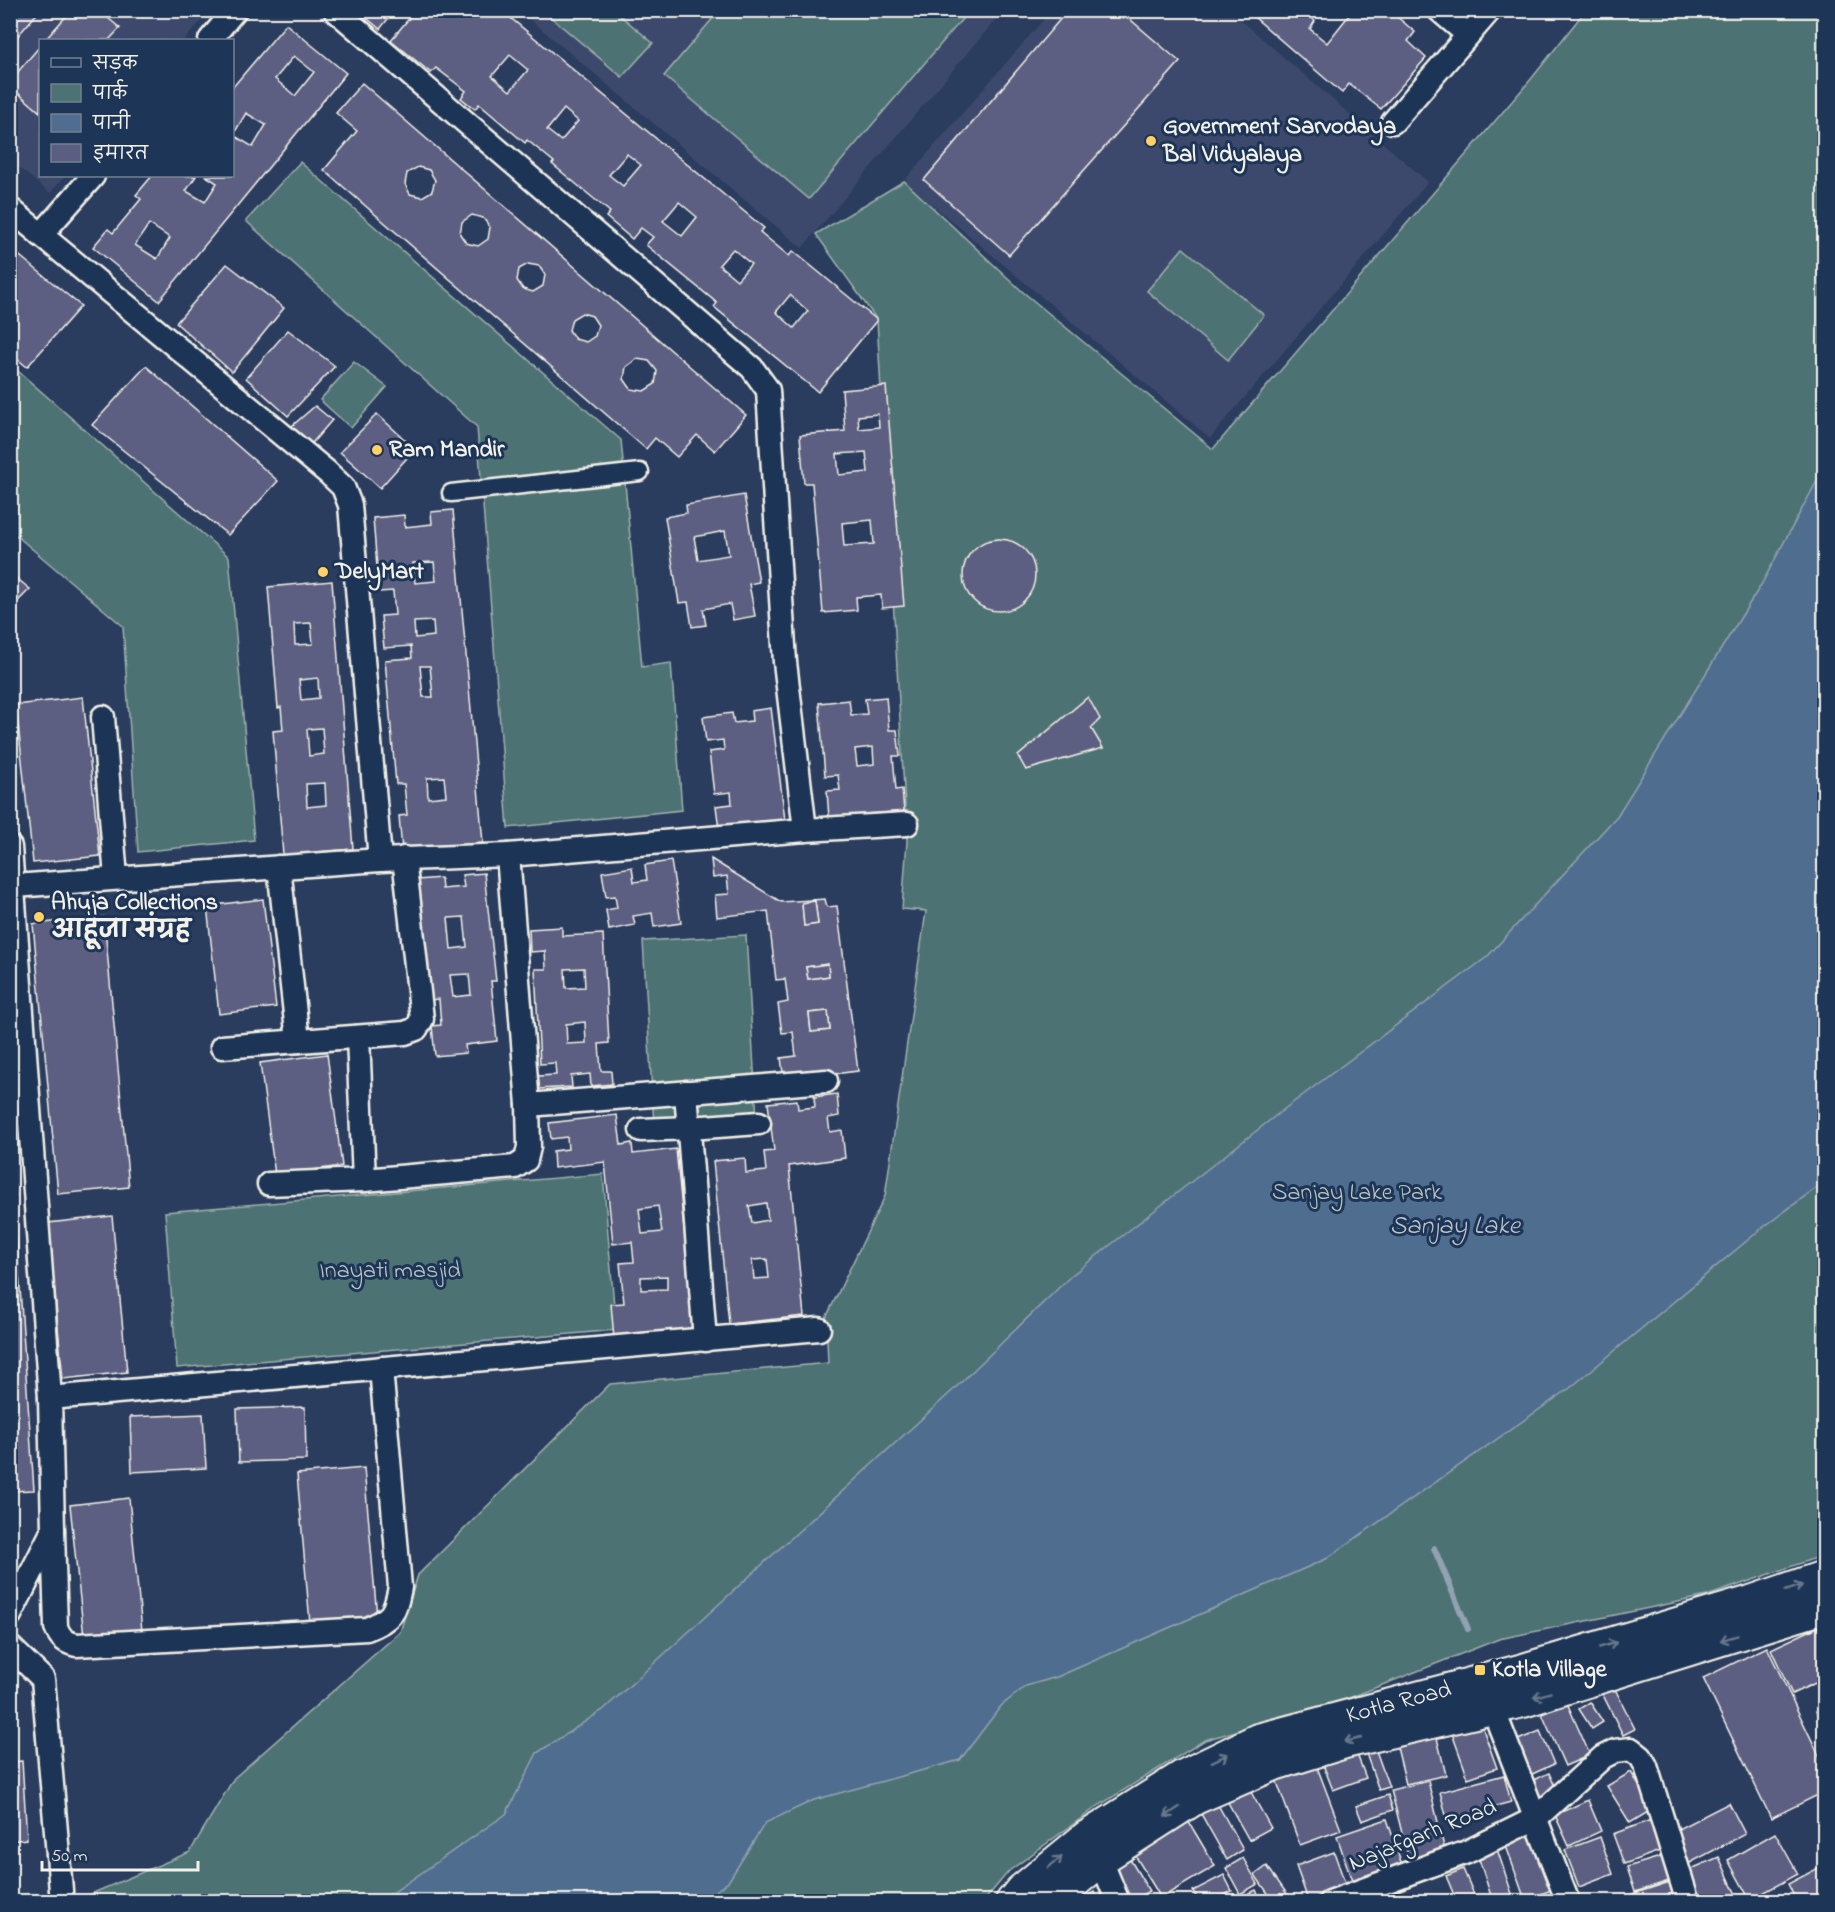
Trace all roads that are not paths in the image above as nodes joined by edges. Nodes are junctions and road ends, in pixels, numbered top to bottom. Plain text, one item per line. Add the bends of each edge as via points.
1 (236, 10) edge
2 (335, 10) edge
3 (1439, 10) edge
4 (1490, 10) edge
5 (1467, 35) junction
6 (211, 39) edge
7 (1393, 122) dead end
8 (92, 177) edge
9 (10, 209) edge
10 (41, 235) junction
11 (640, 472) dead end
12 (452, 493) dead end
13 (103, 717) dead end
14 (907, 824) dead end
15 (805, 830) junction
16 (10, 847) edge
17 (508, 855) junction
18 (404, 858) junction
19 (380, 860) junction
20 (279, 867) junction
21 (116, 878) junction
22 (14, 886) junction
23 (17, 1036) edge
24 (357, 1036) junction
25 (298, 1041) junction
26 (222, 1047) dead end
27 (826, 1081) dead end
28 (686, 1092) junction
29 (528, 1105) junction
30 (759, 1123) dead end
31 (690, 1128) junction
32 (641, 1130) dead end
33 (364, 1180) junction
34 (269, 1184) dead end
35 (819, 1329) dead end
36 (705, 1340) junction
37 (381, 1368) junction
38 (50, 1398) junction
39 (53, 1530) junction
40 (1824, 1577) edge
41 (1824, 1607) edge
42 (10, 1615) edge
43 (10, 1647) edge
44 (1487, 1694) junction
45 (1536, 1818) junction
46 (1101, 1860) junction
47 (62, 1902) edge
48 (1012, 1902) edge
49 (1050, 1902) edge
50 (1118, 1902) edge
51 (1330, 1902) edge
52 (1568, 1902) edge
53 (1688, 1902) edge

1 - 6 street
2 - 15 street via 752,368 768,390 785,662
3 - 5 street
4 - 5 street
5 - 7 street
8 - 10 street
9 - 10 street
10 - 19 street via 343,487 350,505
11 - 12 street
13 - 21 street
14 - 15 street
15 - 17 street
16 - 22 street
17 - 18 street
17 - 29 street
18 - 19 street
18 - 24 street via 422,1019 416,1029 405,1033
19 - 20 street
20 - 21 street
20 - 25 street
21 - 22 street
22 - 23 street
23 - 38 street
24 - 25 street
24 - 33 street
25 - 26 street
27 - 28 street
28 - 29 street
28 - 31 street
29 - 33 street via 529,1146 526,1160 515,1167
30 - 31 street
31 - 32 street
31 - 36 street
33 - 34 street
35 - 36 street
36 - 37 street
37 - 38 street
37 - 39 street via 400,1587 396,1606 386,1620 367,1629 76,1646 66,1642 56,1627
38 - 39 street
39 - 42 street
44 -> 40 main road, Kotla Road
41 -> 44 main road, Kotla Road via 1534,1698
43 - 47 street via 43,1679
44 - 45 street
44 -> 46 main road, Kotla Road via 1274,1764 1195,1798
48 -> 44 main road, Kotla Road via 1087,1837 1182,1777 1258,1740
45 - 51 street, Najafgarh Road via 1467,1852
45 - 52 street
45 - 53 street, Najafgarh Road via 1604,1757 1631,1749 1646,1766
46 - 49 main road, Kotla Road
46 - 50 street

